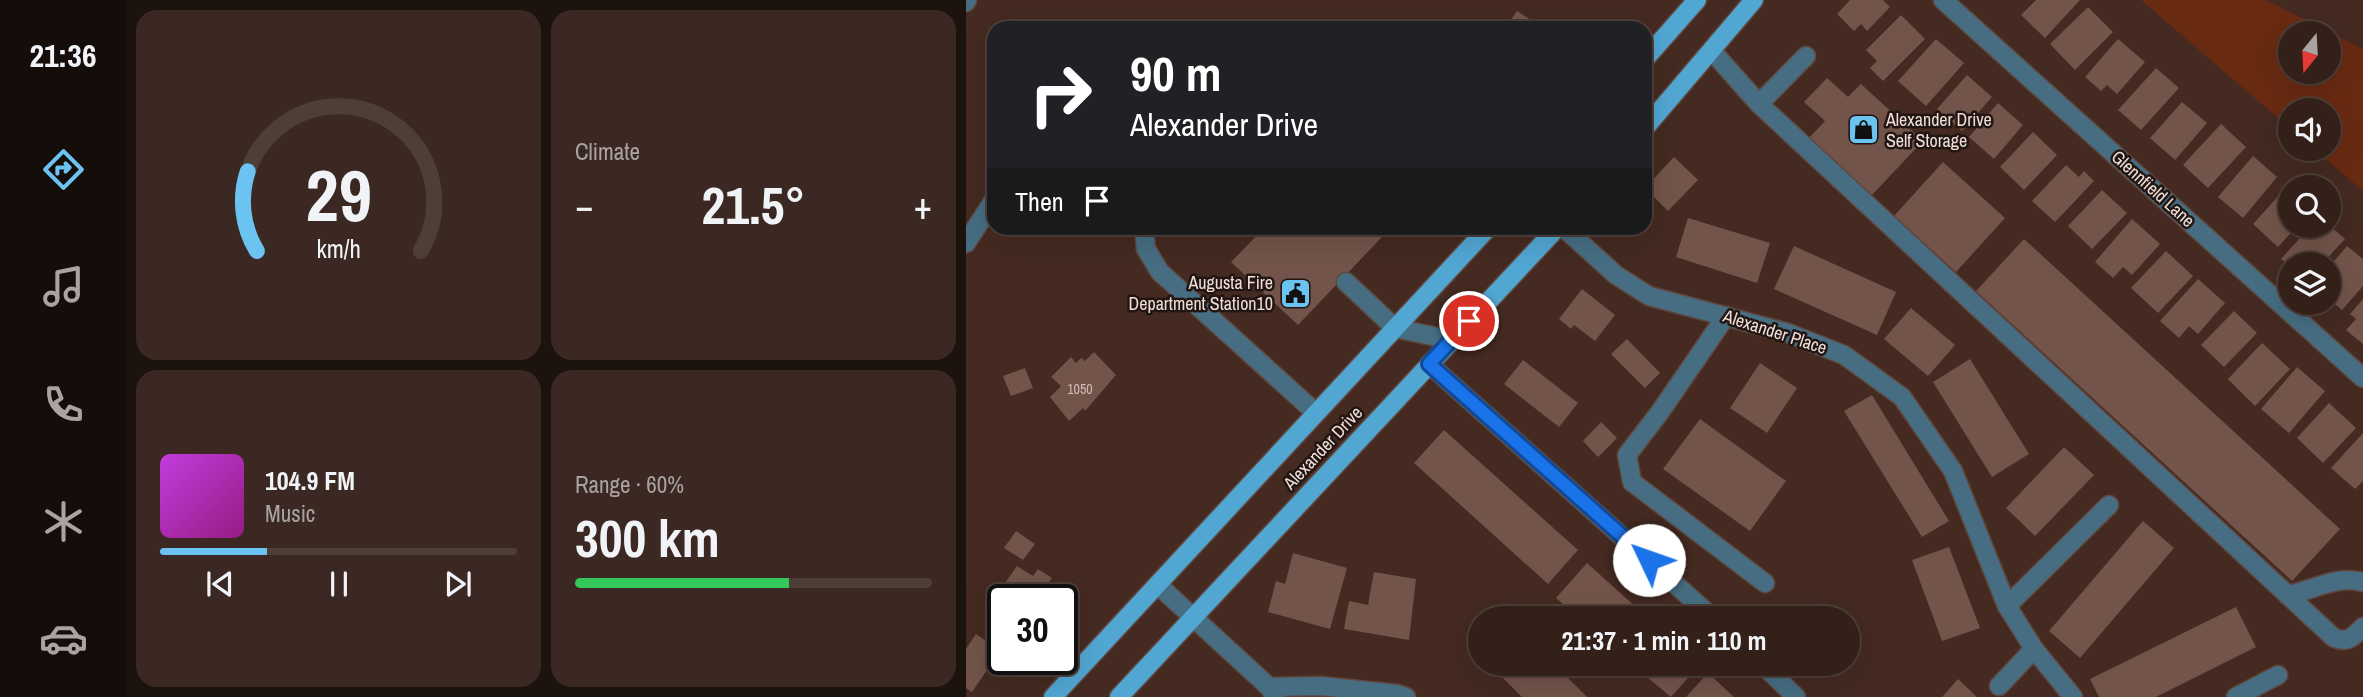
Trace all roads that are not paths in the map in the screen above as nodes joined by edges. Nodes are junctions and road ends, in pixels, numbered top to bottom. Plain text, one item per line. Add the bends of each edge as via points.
1 (1697, 0) edge
2 (1754, 0) edge
3 (1943, 0) edge
4 (1652, 51) edge
5 (1712, 51) junction
6 (1807, 55) dead end
7 (1759, 104) junction
8 (1652, 120) edge
9 (987, 211) edge
10 (1145, 235) edge
11 (1481, 235) edge
12 (1550, 235) edge
13 (1572, 235) edge
14 (966, 243) edge
15 (1346, 282) dead end
16 (1726, 316) junction
17 (1395, 328) junction
18 (1451, 340) junction
19 (1429, 364) junction
20 (2363, 378) edge
21 (1316, 413) junction
22 (2109, 505) dead end
23 (2363, 582) edge
24 (1765, 583) dead end
25 (1158, 585) junction
26 (2288, 595) junction
27 (1700, 606) edge
28 (2007, 606) junction
29 (1194, 618) junction
30 (2363, 627) edge
31 (2035, 649) junction
32 (2278, 675) dead end
33 (1774, 676) edge
34 (1999, 686) dead end
35 (1272, 692) edge
36 (1372, 694) edge
37 (1053, 697) edge
38 (1119, 697) edge
39 (1406, 697) edge
40 (1796, 697) edge
41 (2073, 697) edge
42 (2236, 697) edge

1 - 4 main road
2 - 5 main road
3 - 20 street, Glennfield Lane
5 - 7 street
5 - 8 main road
6 - 7 street
7 - 26 street
9 - 14 street
10 - 21 street via 1146,249 1160,272
11 - 17 main road, Alexander Drive
12 - 18 main road, Alexander Drive
13 - 16 street, Alexander Place via 1616,275 1649,296
15 - 17 street
16 - 24 street via 1627,455 1632,482
16 - 28 street, Alexander Place via 1844,355 1902,397 1953,471
17 - 18 street
17 - 21 main road, Alexander Drive
18 - 19 main road, Alexander Drive
19 - 27 street
19 - 29 main road, Alexander Drive
21 - 25 main road, Alexander Drive
22 - 28 street
23 - 26 street via 2327,582
25 - 29 street
25 - 37 main road, Alexander Drive
26 - 30 street via 2337,639 2351,638
28 - 31 street, Alexander Place
29 - 35 street
29 - 38 main road, Alexander Drive
31 - 34 street
31 - 41 street, Alexander Place
32 - 42 street
33 - 40 street
35 - 36 street via 1320,686
36 - 39 street

